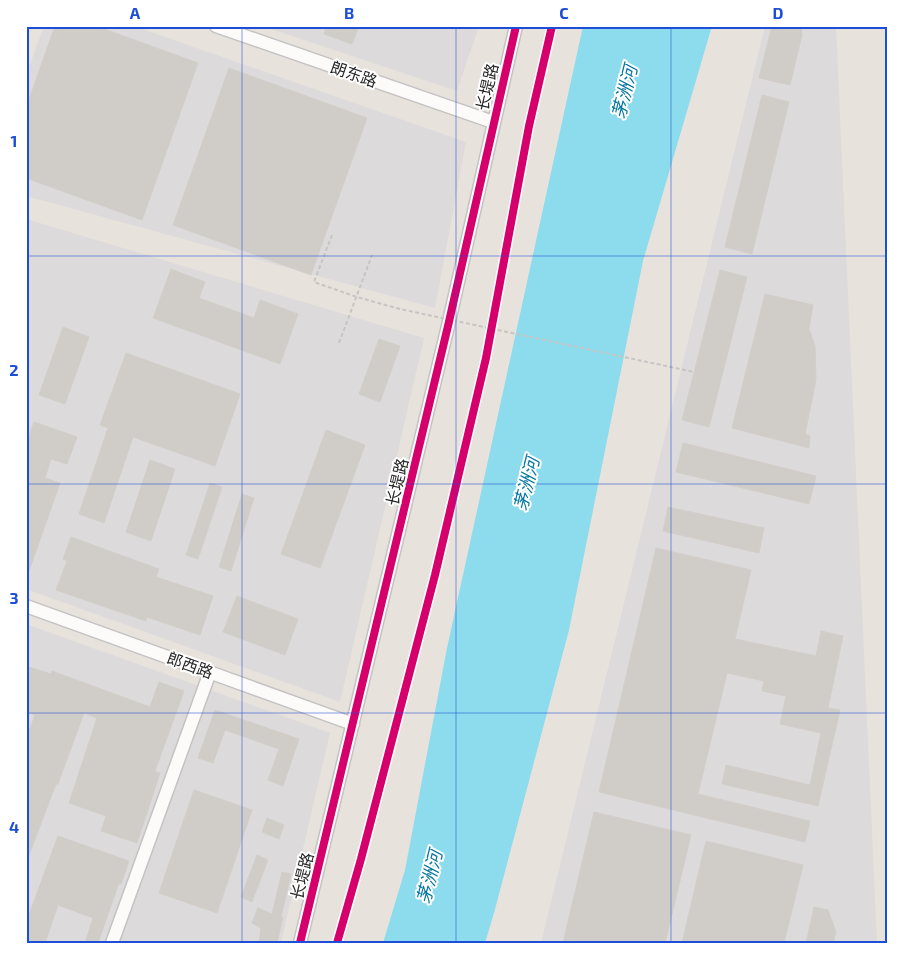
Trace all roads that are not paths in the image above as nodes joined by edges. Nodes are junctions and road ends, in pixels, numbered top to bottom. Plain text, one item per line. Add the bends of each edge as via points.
1 (216, 26) edge
2 (516, 26) edge
3 (493, 122) junction
4 (26, 606) edge
5 (210, 672) junction
6 (354, 724) junction
7 (112, 943) edge
8 (300, 943) edge

1 - 3 street, 朗东路
2 - 3 street, 长堤路
3 - 6 street, 长堤路
4 - 5 street, 郎西路
5 - 6 street, 郎西路
5 - 7 street
6 - 8 street, 长堤路

